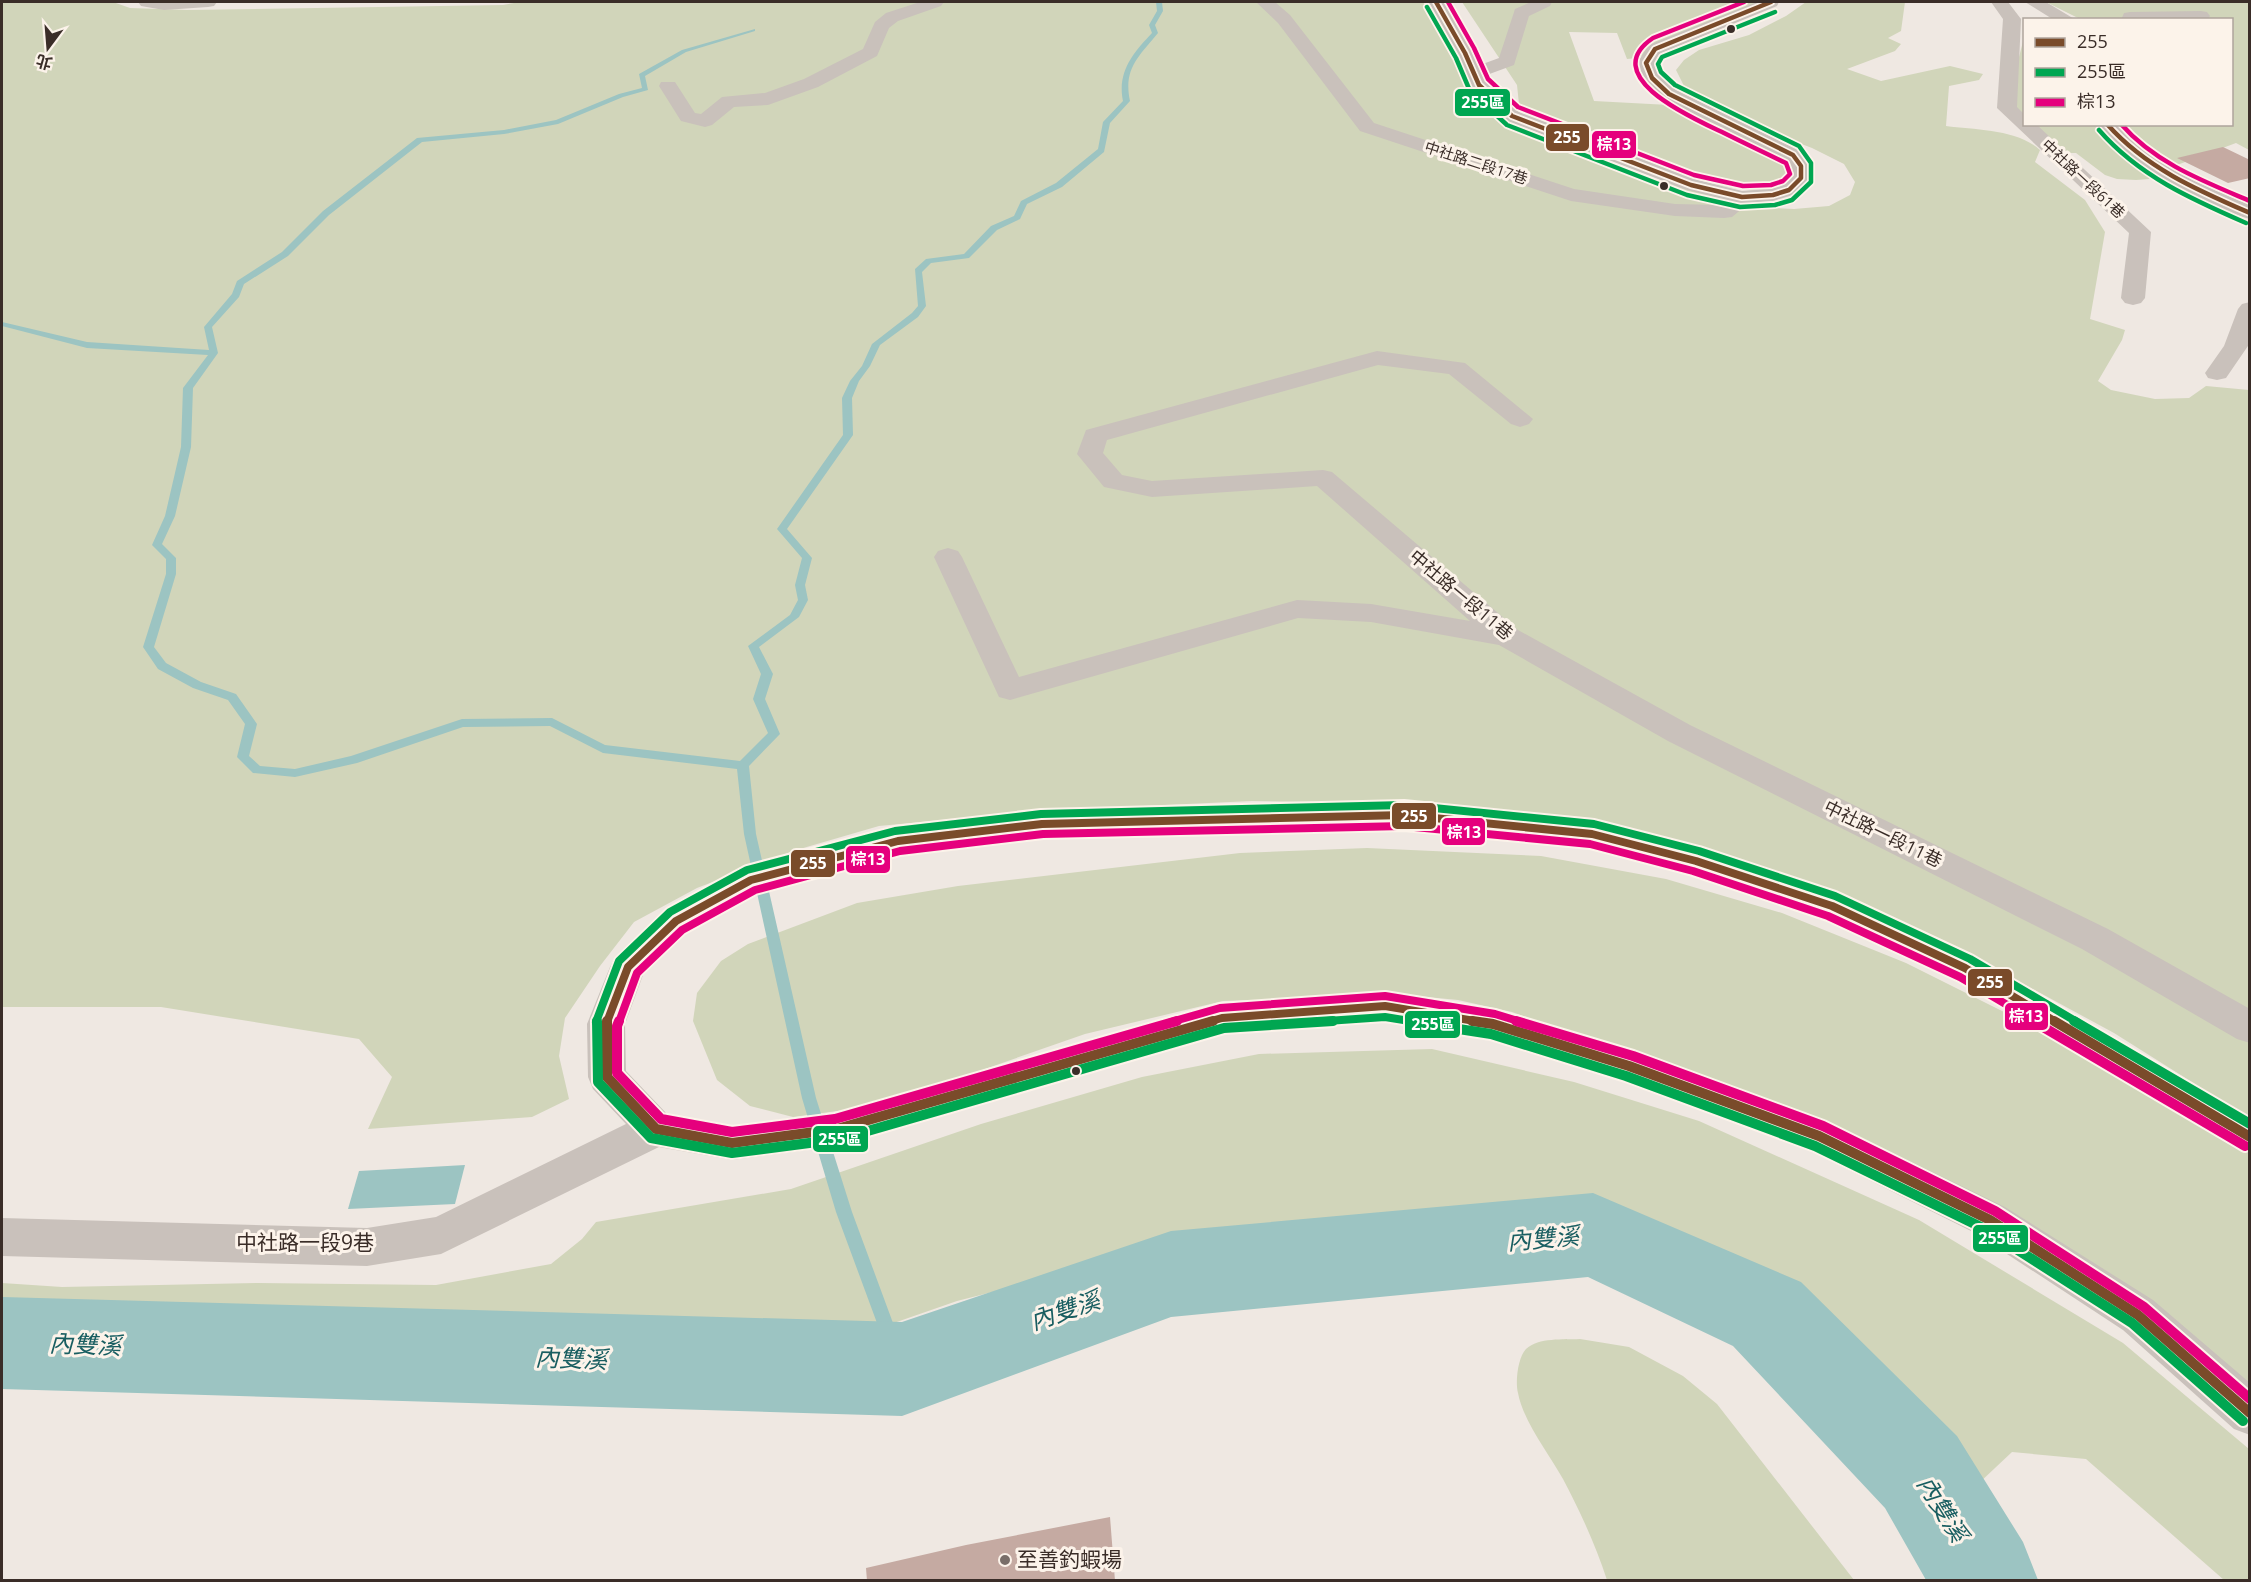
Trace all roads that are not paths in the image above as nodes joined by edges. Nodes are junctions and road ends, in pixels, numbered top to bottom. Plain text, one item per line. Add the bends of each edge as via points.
1 (147, 2) edge
2 (208, 2) edge
3 (935, 2) edge
4 (1264, 2) edge
5 (1436, 2) edge
6 (1544, 2) edge
7 (1771, 2) edge
8 (1999, 2) edge
9 (2034, 2) edge
10 (2201, 16) dead end
11 (2064, 18) edge
12 (2130, 18) edge
13 (1473, 75) junction
14 (668, 86) dead end
15 (2023, 123) edge
16 (2026, 126) edge
17 (2109, 126) edge
18 (1742, 197) junction
19 (2250, 213) edge
20 (2133, 298) dead end
21 (2250, 309) edge
22 (2217, 374) dead end
23 (1520, 418) dead end
24 (948, 557) dead end
25 (1507, 637) junction
26 (2250, 1028) edge
27 (656, 1129) junction
28 (2250, 1137) edge
29 (2, 1237) edge
30 (2250, 1413) edge

1 - 2 street
3 - 14 street via 892,17 881,26 871,52 768,99 729,101 705,120 688,117
4 - 18 street, 中社路二段17巷 via 1284,19 1367,127 1571,195 1676,210 1724,212
5 - 13 street
6 - 13 street via 1521,13 1507,61
7 - 18 street via 1655,49 1646,63 1652,78 1669,94 1775,145 1793,155 1801,166 1801,178 1789,189 1773,195
8 - 15 street, 中社路一段61巷 via 2012,19 2007,108
9 - 11 street
10 - 12 street
13 - 18 street via 1512,116 1691,185
16 - 20 street, 中社路一段61巷 via 2140,232
17 - 19 street via 2135,153 2203,192
21 - 22 street via 2236,347
23 - 25 street, 中社路一段11巷 via 1456,368 1377,358 1095,435 1090,454 1113,482 1152,489 1323,477
24 - 25 street via 1010,690 1297,609 1371,614
25 - 26 street, 中社路一段11巷 via 1679,733 2095,939
27 - 28 street via 607,1077 606,1024 628,967 676,921 751,880 898,841 1042,824 1404,815 1592,834 1696,861 1832,906 1965,968
27 - 29 street, 中社路一段9巷 via 431,1237 367,1247
27 - 30 street via 732,1143 837,1129 1222,1018 1385,1006 1493,1024 1629,1066 1819,1136 1990,1220 2138,1315

